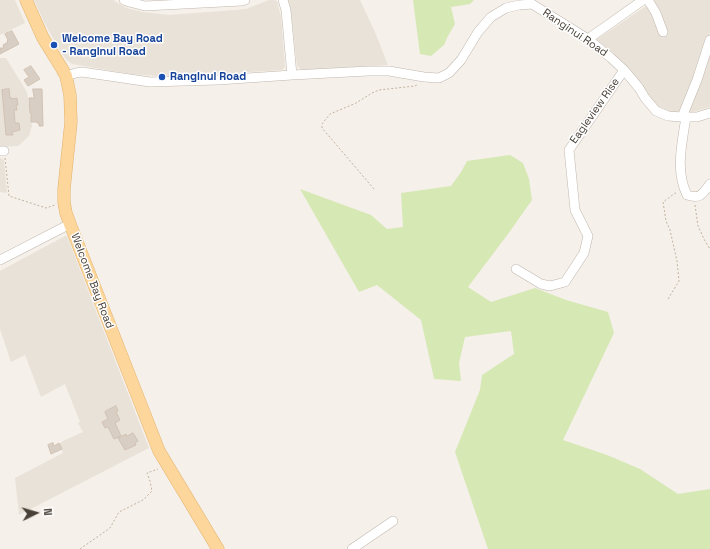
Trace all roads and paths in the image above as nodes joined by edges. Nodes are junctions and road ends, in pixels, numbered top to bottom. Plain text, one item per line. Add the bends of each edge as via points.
1 (26, 0) edge
2 (124, 0) edge
3 (245, 0) edge
4 (283, 0) edge
5 (644, 0) edge
6 (648, 0) edge
7 (663, 32) dead end
8 (588, 39) junction
9 (710, 40) edge
10 (624, 70) junction
11 (292, 75) junction
12 (66, 76) junction
13 (424, 77) junction
14 (710, 112) edge
15 (684, 117) junction
16 (2, 151) edge
17 (710, 184) edge
18 (374, 189) dead end
19 (684, 190) junction
20 (694, 197) junction
21 (64, 202) junction
22 (70, 224) junction
23 (710, 249) edge
24 (0, 260) edge
25 (516, 269) dead end
26 (668, 299) dead end
27 (168, 466) junction
28 (393, 521) dead end
29 (80, 549) edge
30 (218, 549) edge
31 (352, 549) edge

1 - 12 main road, Welcome Bay Road via 43,38
2 - 3 street via 145,6
4 - 11 street
5 - 8 street
6 - 7 street
8 - 10 street, Ranginui Road
8 - 13 street, Ranginui Road via 532,4 518,5 506,8 491,17 450,73 440,78
9 - 15 street
10 - 15 street, Ranginui Road via 656,111 668,116
10 - 25 street, Eagleview Rise via 569,150 575,210 588,236 584,253 565,282 550,286 541,284
11 - 12 street, Ranginui Road via 174,82 150,82 82,72
11 - 13 street, Ranginui Road via 389,71
12 - 21 main road, Welcome Bay Road via 71,122
13 - 18 path via 415,86 372,93 330,114 322,124 322,128
14 - 15 street, Ranginui Road via 697,117
15 - 19 street via 681,152 681,178
16 - 21 path via 9,196 46,208
17 - 20 street via 702,194
19 - 20 street via 687,195
19 - 26 path via 663,202 677,261 679,281
20 - 23 path via 698,226
21 - 22 main road, Welcome Bay Road
22 - 24 street
22 - 27 main road, Welcome Bay Road via 152,434
27 - 29 path via 147,473 152,491 143,500 119,512 110,528
27 - 30 main road, Welcome Bay Road
28 - 31 street

